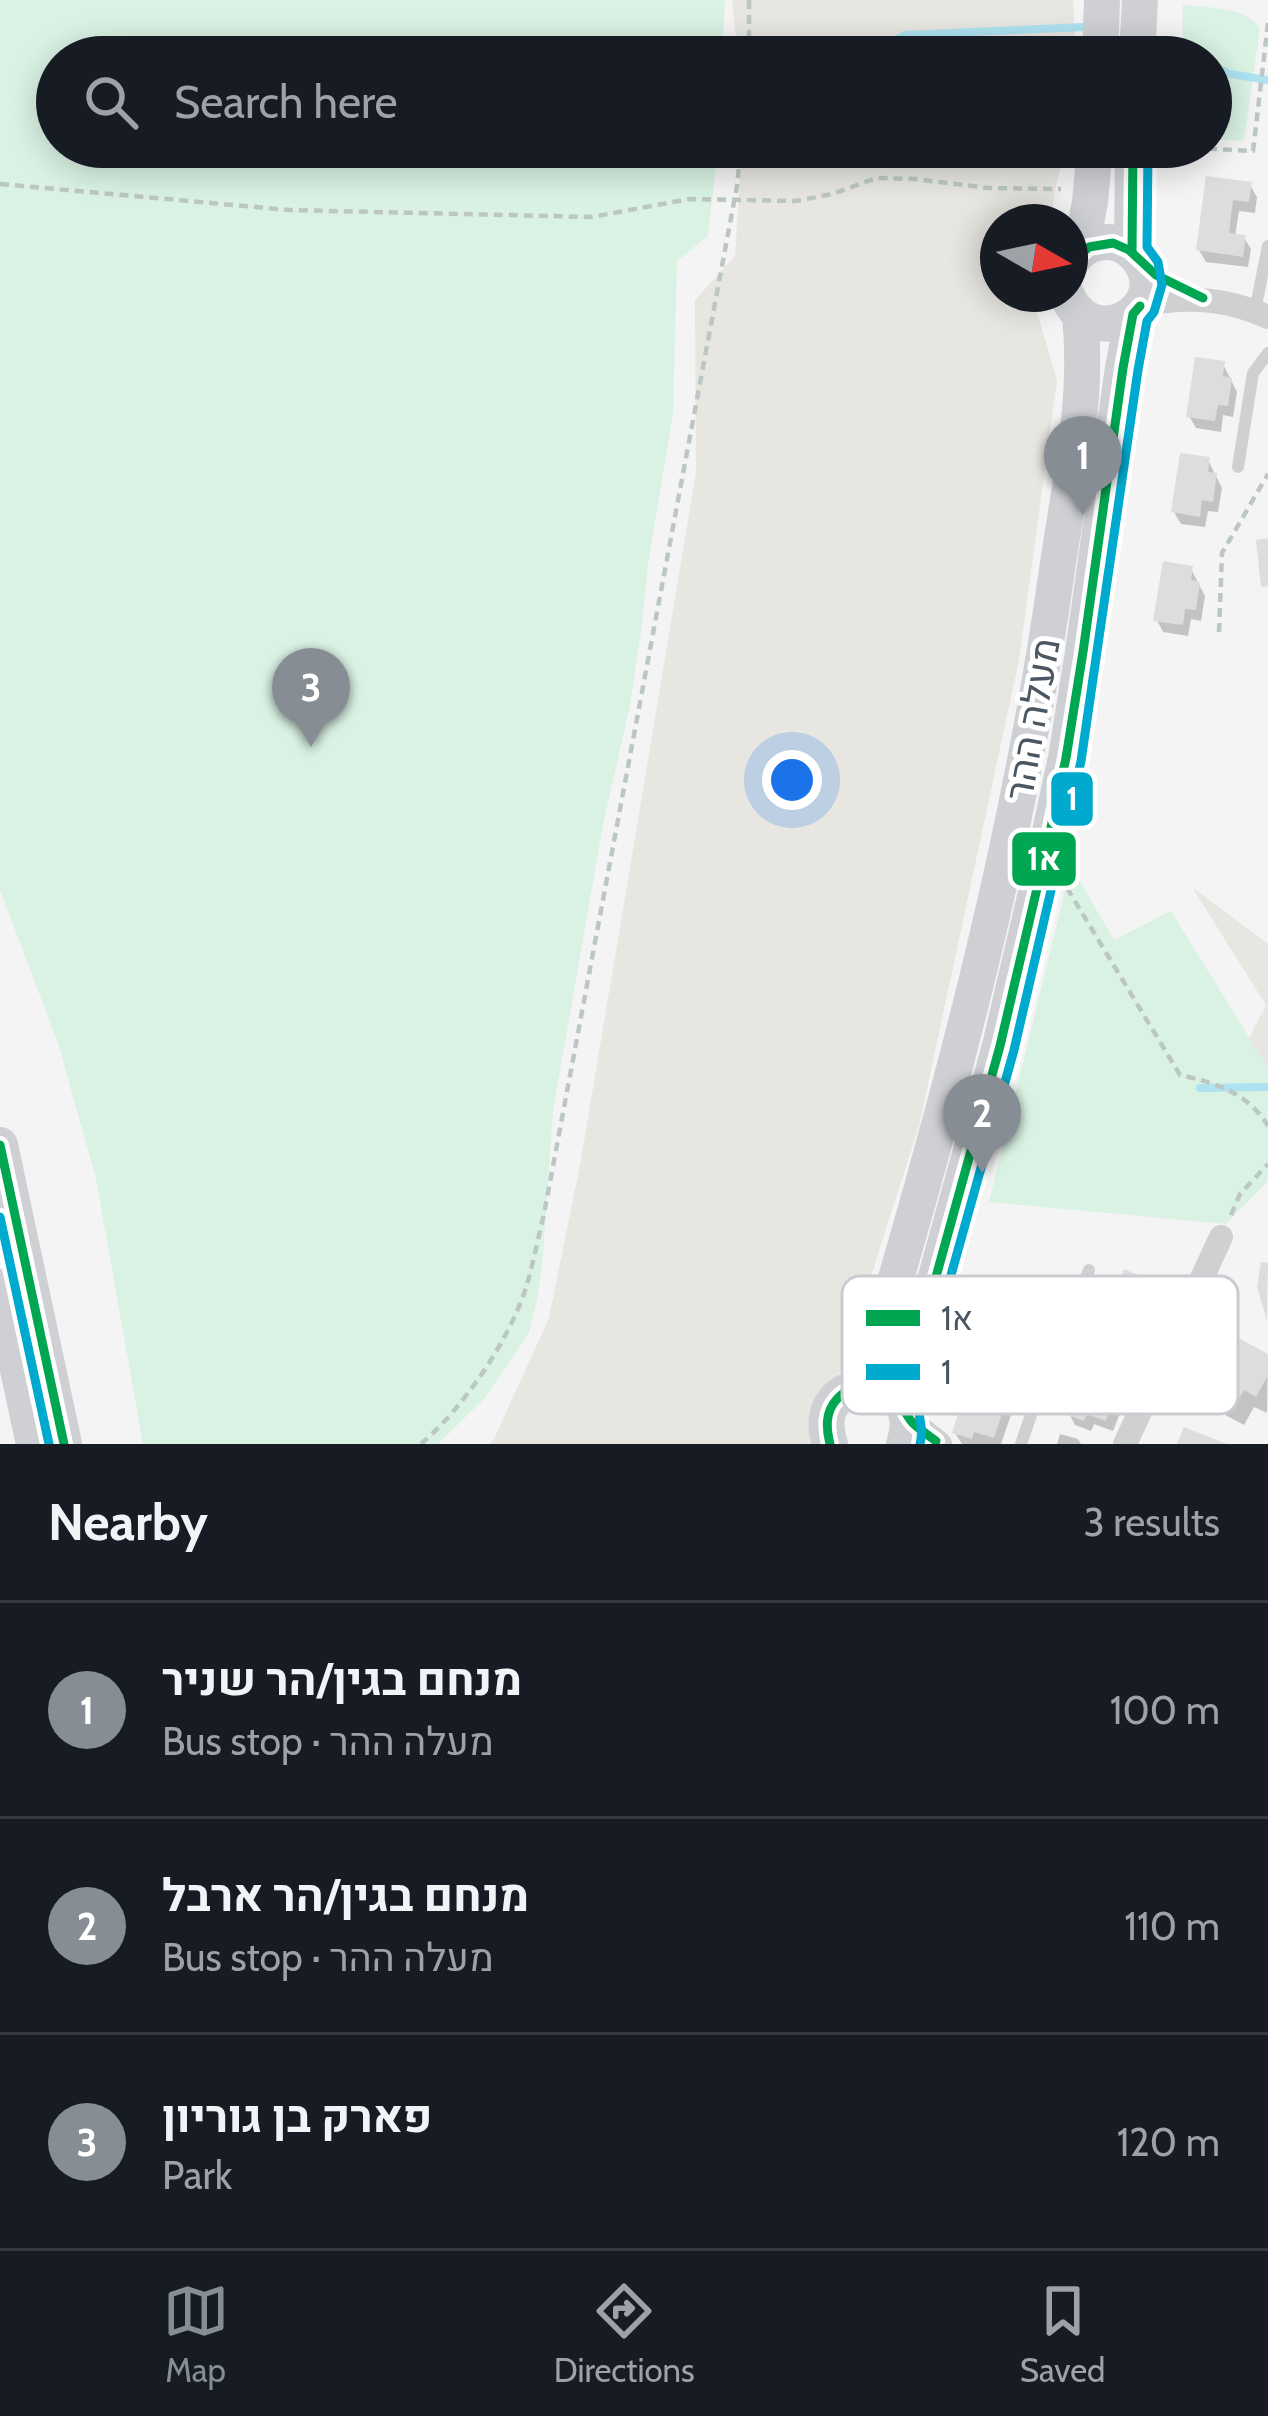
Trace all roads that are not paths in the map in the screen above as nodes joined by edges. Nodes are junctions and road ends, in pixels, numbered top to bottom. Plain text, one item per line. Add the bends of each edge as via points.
1 (1102, 0) edge
2 (1139, 0) edge
3 (1101, 36) edge
4 (1138, 36) edge
5 (1094, 168) edge
6 (1134, 168) edge
7 (1088, 204) edge
8 (1268, 246) edge
9 (1088, 247) edge
10 (1138, 259) junction
11 (1265, 277) edge
12 (1203, 298) junction
13 (1136, 310) junction
14 (1075, 312) edge
15 (1085, 312) edge
16 (1262, 314) edge
17 (1268, 353) edge
18 (1238, 467) dead end
19 (0, 1145) edge
20 (1221, 1237) road end
21 (1089, 1270) dead end
22 (897, 1276) edge
23 (941, 1276) edge
24 (1086, 1276) edge
25 (1203, 1276) edge
26 (0, 1287) edge
27 (842, 1396) edge
28 (1031, 1414) edge
29 (1139, 1414) edge
30 (904, 1421) edge
31 (34, 1444) edge
32 (64, 1444) edge
33 (830, 1444) edge
34 (940, 1444) edge
35 (1021, 1444) edge
36 (1125, 1444) edge

1 - 3 main road
2 - 4 main road
5 - 7 main road
6 - 10 main road
8 - 11 lane
9 - 10 main road via 1113,242
10 - 12 street
10 - 13 main road, מעלה ההר via 1147,285
11 - 16 lane
12 - 13 street
12 - 16 street
13 - 15 main road via 1105,324
13 - 23 main road, מעלה ההר via 1051,827
14 - 22 main road, מעלה ההר via 1084,347 1079,412 1029,751
17 - 18 lane via 1252,373
19 - 32 main road
20 - 25 street
21 - 24 lane
26 - 31 main road
27 - 33 main road, מעלה ההר via 828,1414
28 - 35 lane
29 - 36 street
30 - 34 street

